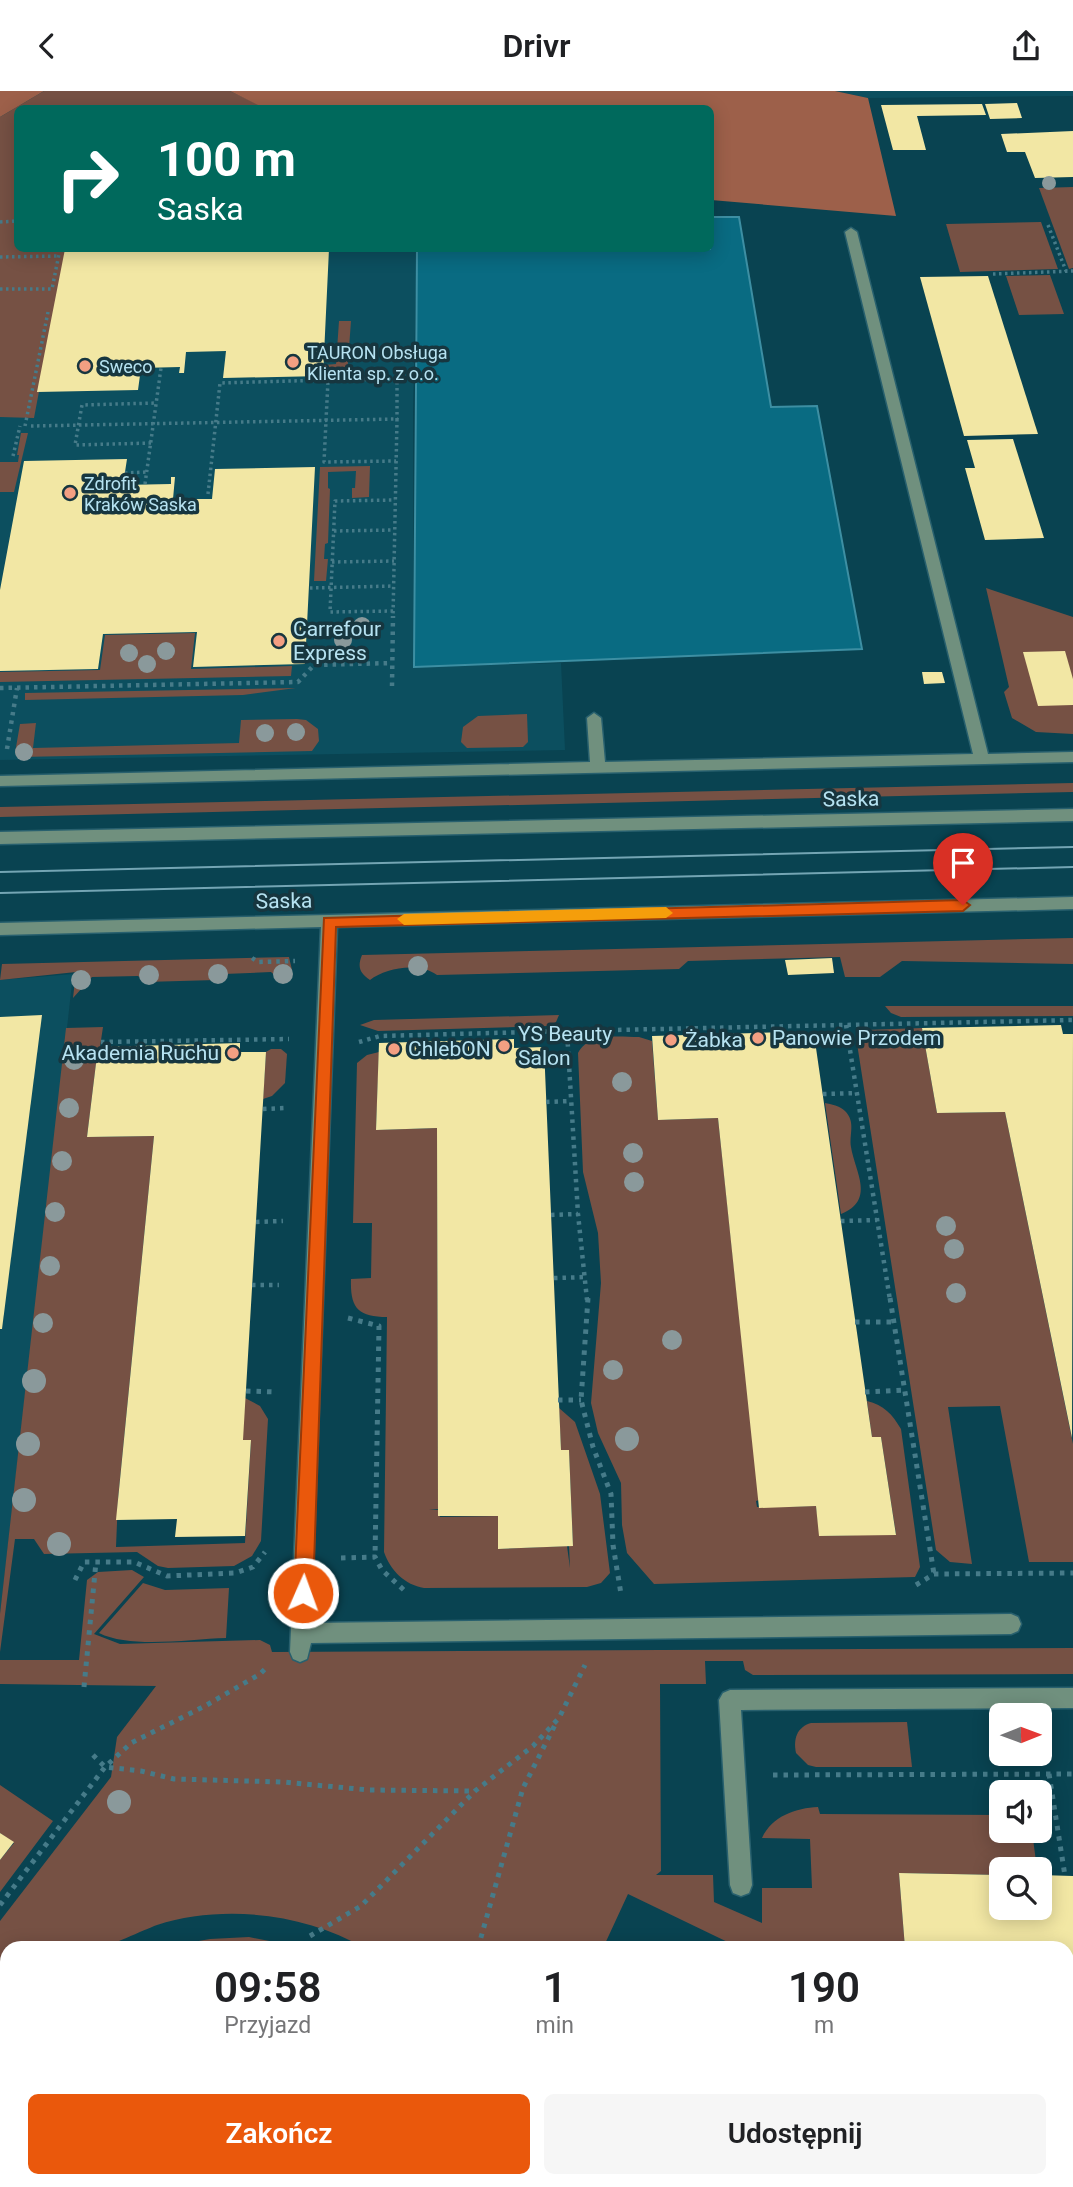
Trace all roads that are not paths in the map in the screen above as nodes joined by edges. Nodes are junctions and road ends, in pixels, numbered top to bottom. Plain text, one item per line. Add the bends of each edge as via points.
1 (851, 232) dead end
2 (594, 718) dead end
3 (1073, 757) edge
4 (982, 759) junction
5 (598, 767) junction
6 (0, 781) edge
7 (1073, 815) edge
8 (0, 838) edge
9 (1073, 903) edge
10 (329, 921) junction
11 (0, 929) edge
12 (1011, 1624) dead end
13 (1073, 1699) edge
14 (741, 1885) dead end

1 - 4 street
2 - 5 street
3 - 4 street
4 - 5 street
5 - 6 street
7 - 8 street, Saska
9 - 10 street, Saska
10 - 11 street, Saska
10 - 12 street via 301,1642 603,1628
13 - 14 street via 730,1700

